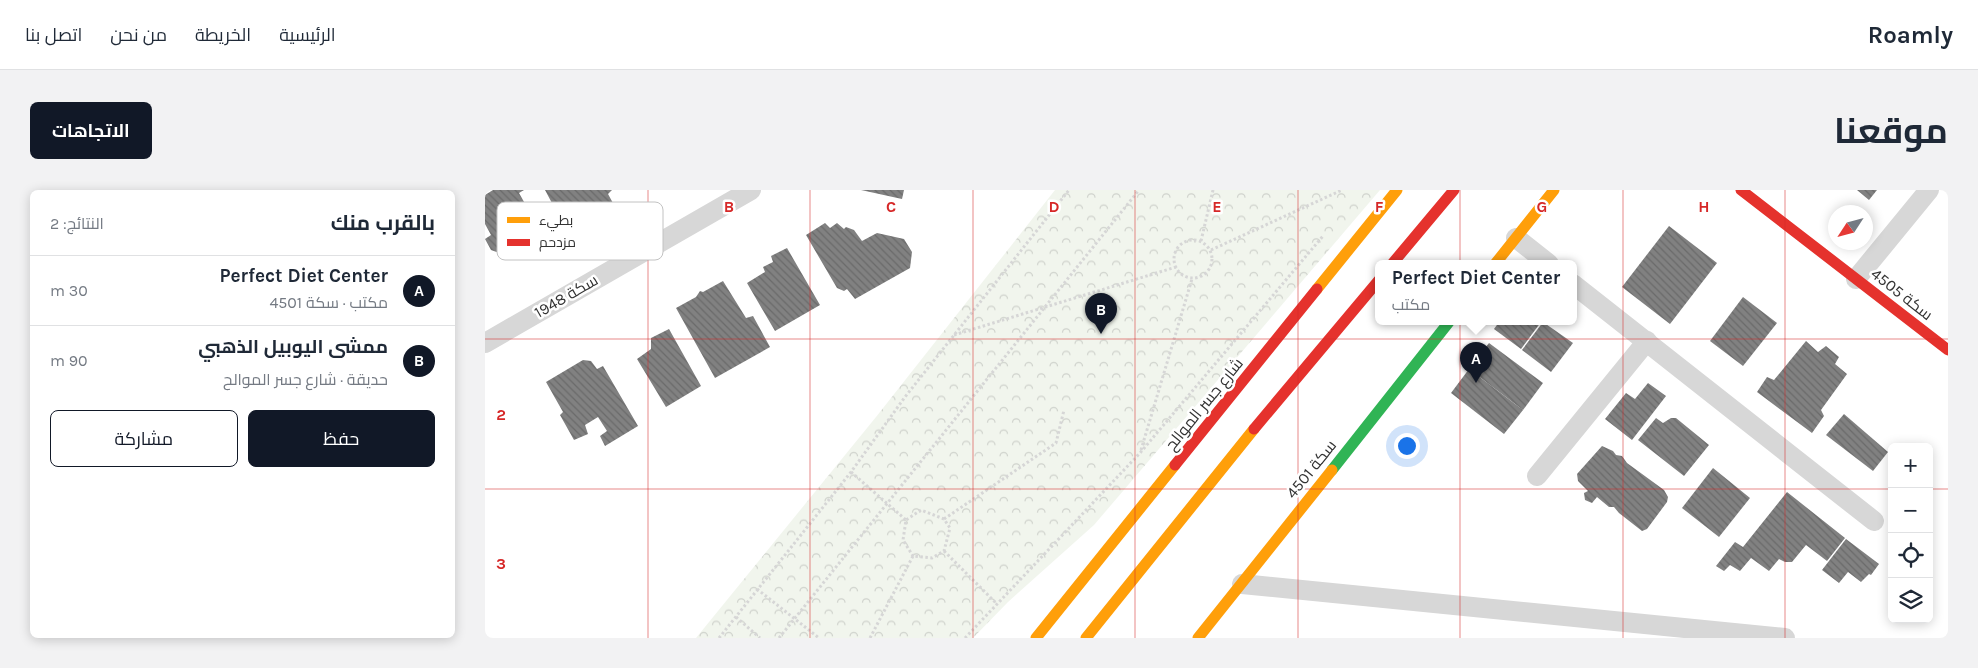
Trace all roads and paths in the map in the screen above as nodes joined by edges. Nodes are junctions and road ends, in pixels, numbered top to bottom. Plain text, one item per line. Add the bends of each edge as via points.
1 (751, 190) edge
2 (1069, 190) edge
3 (1139, 190) edge
4 (1213, 190) edge
5 (1342, 190) edge
6 (1397, 190) edge
7 (1454, 190) edge
8 (1554, 190) edge
9 (1741, 190) edge
10 (1929, 190) edge
11 (1324, 235) dead end
12 (1516, 238) junction
13 (663, 241) edge
14 (1201, 241) junction
15 (1211, 250) junction
16 (629, 260) edge
17 (1395, 260) edge
18 (1498, 260) edge
19 (1544, 260) edge
20 (1176, 268) junction
21 (1192, 278) junction
22 (1856, 278) junction
23 (1375, 285) edge
24 (1577, 287) edge
25 (1045, 307) junction
26 (1447, 325) edge
27 (954, 335) junction
28 (1647, 341) junction
29 (485, 343) edge
30 (1948, 350) edge
31 (1064, 410) dead end
32 (1141, 453) junction
33 (851, 472) junction
34 (1537, 476) dead end
35 (887, 504) junction
36 (944, 519) junction
37 (906, 520) junction
38 (1874, 521) dead end
39 (944, 551) junction
40 (913, 556) junction
41 (1242, 584) junction
42 (757, 589) junction
43 (997, 604) junction
44 (736, 617) junction
45 (795, 619) junction
46 (719, 638) edge
47 (760, 638) edge
48 (779, 638) edge
49 (819, 638) edge
50 (870, 638) edge
51 (965, 638) edge
52 (1036, 638) edge
53 (1086, 638) edge
54 (1198, 638) edge
55 (1785, 638) edge

1 - 13 street, سكة 1948
2 - 27 path
3 - 25 path
4 - 14 path
5 - 15 path
6 - 52 main road, شارع جسر الموالح
7 - 17 main road
8 - 12 main road
9 - 22 main road, سكة 4505
10 - 22 street
11 - 32 path
12 - 18 main road
12 - 19 street
14 - 15 path
14 - 20 path via 1185,241 1177,248 1173,258
15 - 21 path via 1210,270 1203,277
16 - 29 street, سكة 1948
20 - 21 path
20 - 25 path
21 - 32 path
22 - 30 main road, سكة 4505
23 - 53 main road
24 - 28 street
25 - 27 path
25 - 35 path
26 - 41 main road, سكة 4501
27 - 33 path
28 - 34 street
28 - 38 street
31 - 36 path via 1056,443
32 - 43 path
33 - 35 path
33 - 42 path
35 - 37 path
35 - 45 path
36 - 37 path via 921,510
36 - 39 path via 950,528
37 - 40 path via 903,540
39 - 40 path via 932,558
39 - 43 path
40 - 50 path
41 - 54 main road, سكة 4501
41 - 55 street
42 - 44 path
42 - 45 path
43 - 51 path
44 - 46 path
44 - 47 path
45 - 48 path
45 - 49 path

